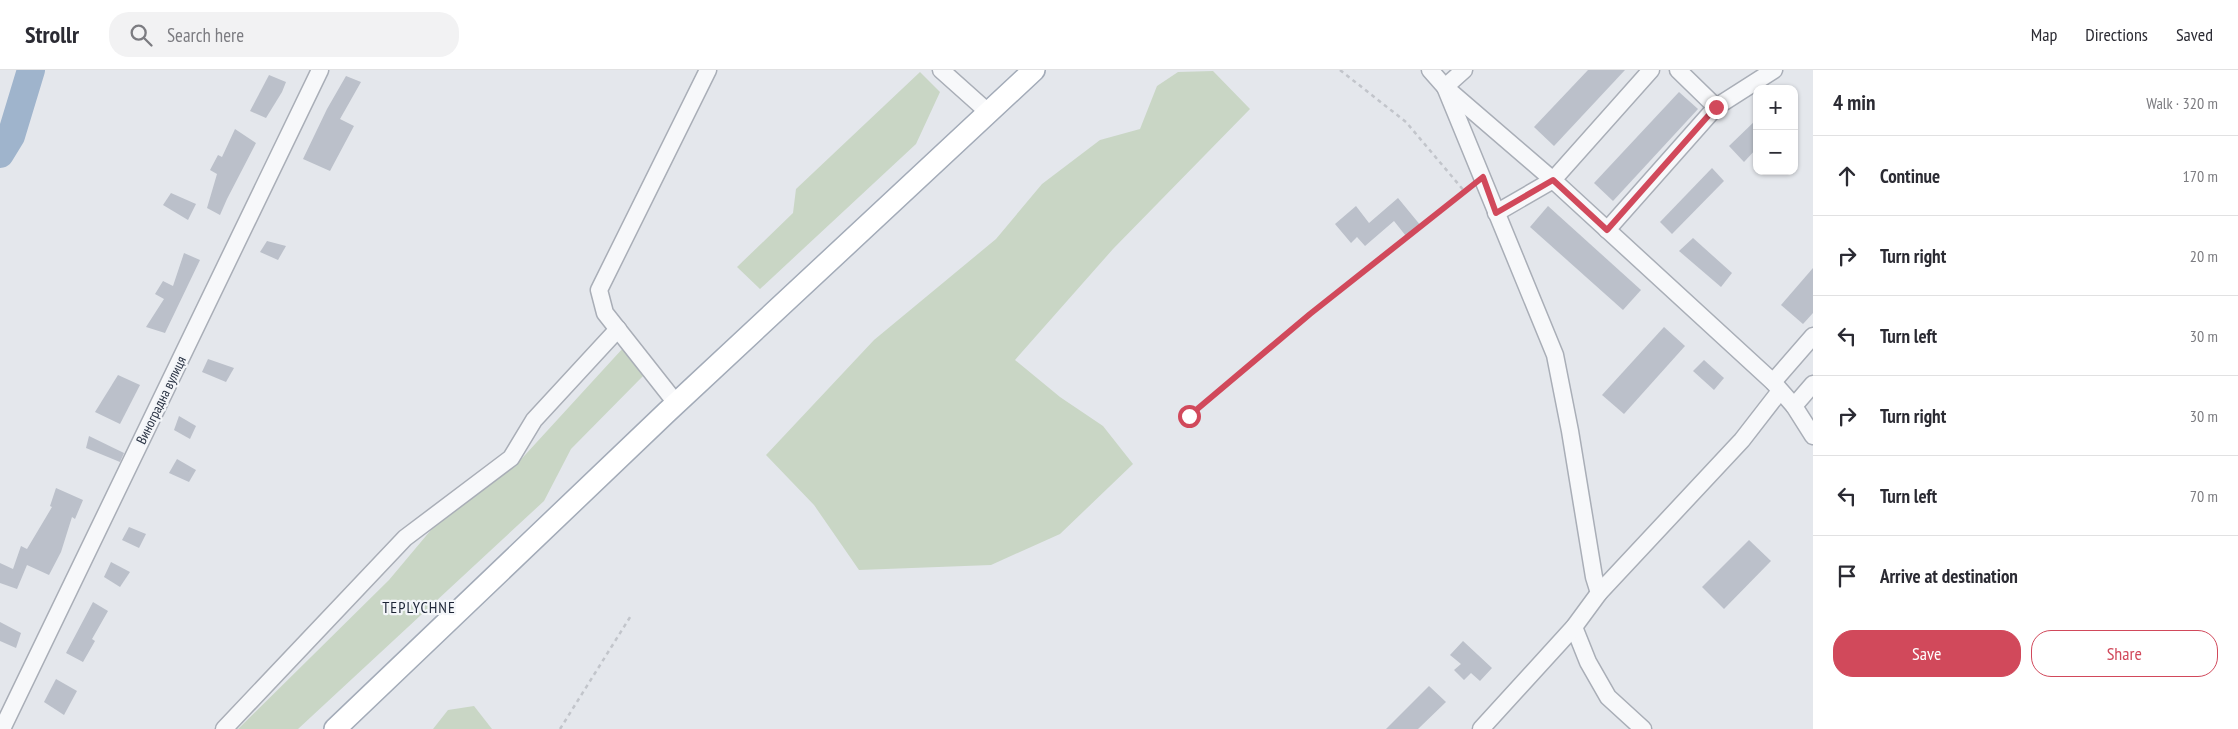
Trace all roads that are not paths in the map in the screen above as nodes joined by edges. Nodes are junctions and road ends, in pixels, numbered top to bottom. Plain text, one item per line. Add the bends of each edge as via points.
1 (320, 70) edge
2 (708, 70) edge
3 (941, 70) edge
4 (1034, 70) edge
5 (1430, 70) edge
6 (1464, 70) edge
7 (1651, 70) edge
8 (1678, 70) edge
9 (1774, 70) edge
10 (1445, 87) junction
11 (1716, 107) junction
12 (988, 112) junction
13 (1553, 180) junction
14 (1496, 213) junction
15 (1607, 230) junction
16 (618, 329) junction
17 (1813, 336) edge
18 (1813, 384) edge
19 (1776, 387) junction
20 (676, 403) junction
21 (1794, 406) junction
22 (1813, 436) edge
23 (1599, 593) junction
24 (1574, 627) junction
25 (2, 729) edge
26 (224, 729) edge
27 (335, 729) edge
28 (1481, 729) edge
29 (1643, 729) edge

1 - 25 street, Виноградна вулиця
2 - 16 street via 599,290 605,313
3 - 12 street
4 - 12 main road
5 - 10 street
6 - 10 street
7 - 13 street
8 - 11 street
9 - 11 street
10 - 13 street
10 - 14 street
11 - 15 street
12 - 20 main road
13 - 14 street
13 - 15 street
14 - 23 street via 1555,355
15 - 19 street
16 - 20 street
16 - 26 street via 534,420 511,458 405,538
17 - 19 street
18 - 21 street
19 - 21 street
19 - 23 street via 1742,440
20 - 27 main road
21 - 22 street
23 - 24 street
24 - 28 street
24 - 29 street via 1588,662 1608,697

